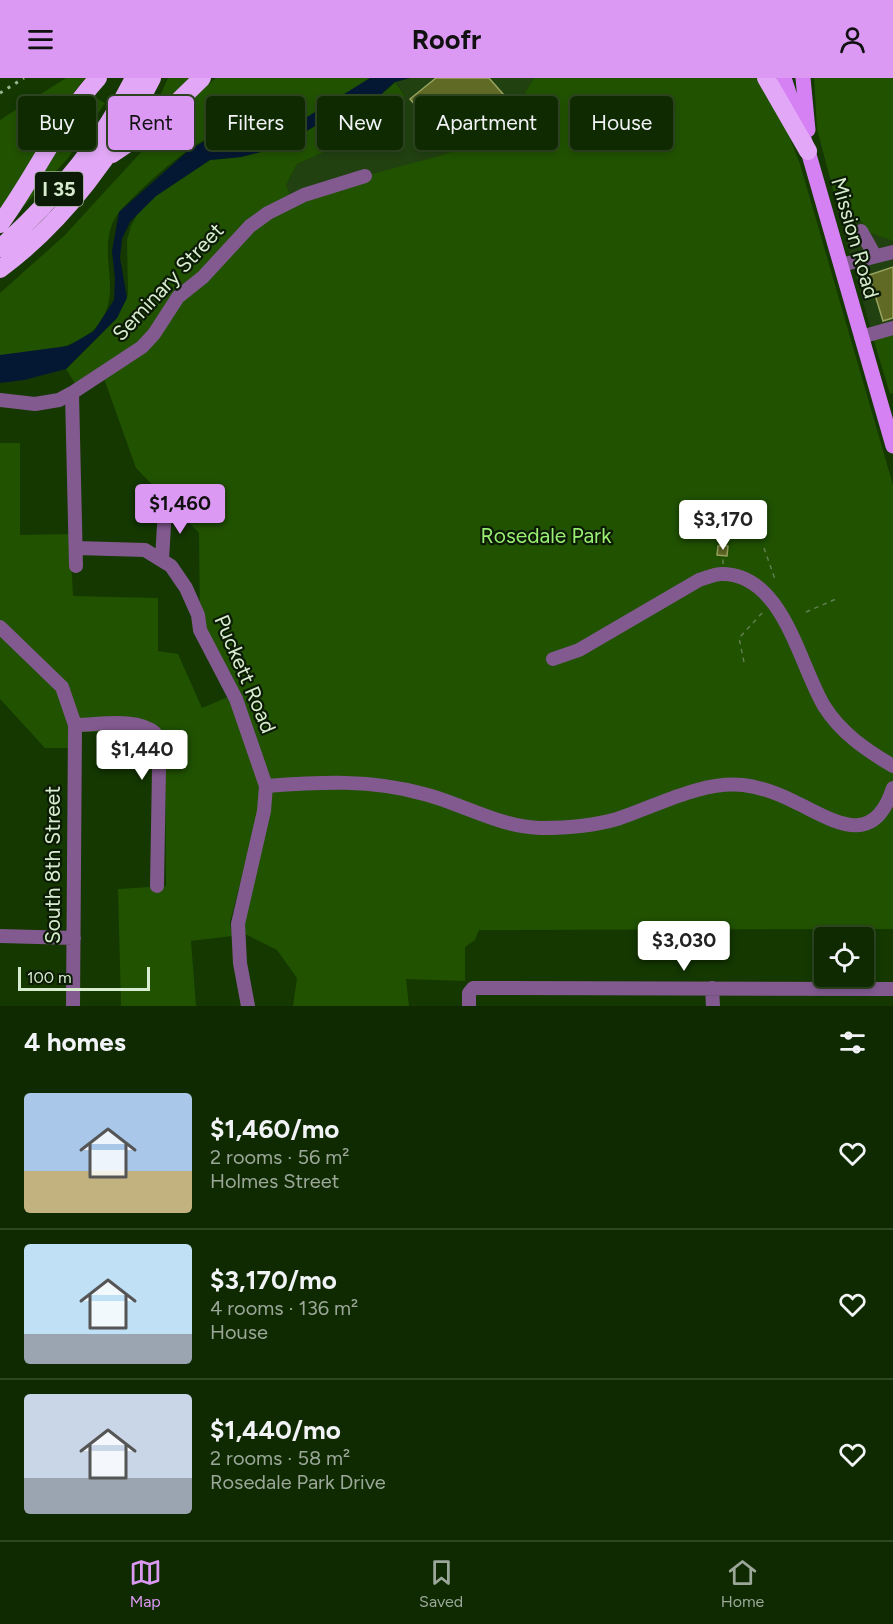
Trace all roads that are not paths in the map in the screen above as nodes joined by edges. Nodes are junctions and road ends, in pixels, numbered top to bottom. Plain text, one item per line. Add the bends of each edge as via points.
1 (98, 78) edge
2 (134, 78) edge
3 (152, 78) edge
4 (202, 78) edge
5 (766, 78) edge
6 (784, 78) edge
7 (803, 78) edge
8 (808, 151) junction
9 (103, 160) junction
10 (365, 176) dead end
11 (0, 224) edge
12 (861, 231) dead end
13 (893, 252) edge
14 (875, 256) junction
15 (2, 261) edge
16 (841, 265) junction
17 (893, 328) edge
18 (861, 337) junction
19 (72, 393) junction
20 (0, 400) edge
21 (889, 415) edge
22 (893, 446) edge
23 (165, 508) dead end
24 (76, 548) junction
25 (162, 560) junction
26 (76, 566) dead end
27 (0, 627) edge
28 (553, 659) dead end
29 (75, 724) junction
30 (893, 766) edge
31 (266, 786) junction
32 (893, 789) edge
33 (157, 886) dead end
34 (0, 936) edge
35 (74, 938) junction
36 (712, 988) junction
37 (893, 988) edge
38 (74, 1006) edge
39 (248, 1006) edge
40 (469, 1006) edge
41 (713, 1006) edge

1 - 11 highway via 69,114
2 - 15 highway, I 35 via 110,122 76,170
3 - 9 highway, I 35
4 - 9 highway via 152,127
5 - 8 highway
6 - 8 main road, Mission Road
7 - 8 main road
8 - 16 main road, Mission Road
9 - 15 highway, I 35 via 50,224
10 - 19 street, Seminary Street via 304,195 250,226 203,277 178,297 142,347
12 - 14 street
13 - 14 street
14 - 16 street
16 - 18 main road, Mission Road
17 - 18 street
18 - 21 main road, Mission Road
19 - 20 street, Seminary Street via 59,400 35,404
19 - 24 street
21 - 22 main road, Mission Road
23 - 25 street
24 - 25 street, Puckett Road via 145,550
24 - 26 street
25 - 31 street, Puckett Road via 186,588 200,630 236,699
27 - 29 street, South 8th Street via 63,687
28 - 30 street via 579,650 699,580 721,574 739,577 761,588 778,608 824,706 845,733
29 - 33 street via 139,724 155,734 159,769
29 - 35 street, South 8th Street
31 - 32 street via 367,783 425,794 510,825 537,828 615,819 703,790 742,785 769,790 829,821 847,826 878,817
31 - 39 street, Puckett Road via 264,811 238,924
34 - 35 street
35 - 38 street, South 8th Street
36 - 37 street
36 - 40 street via 473,988
36 - 41 street

